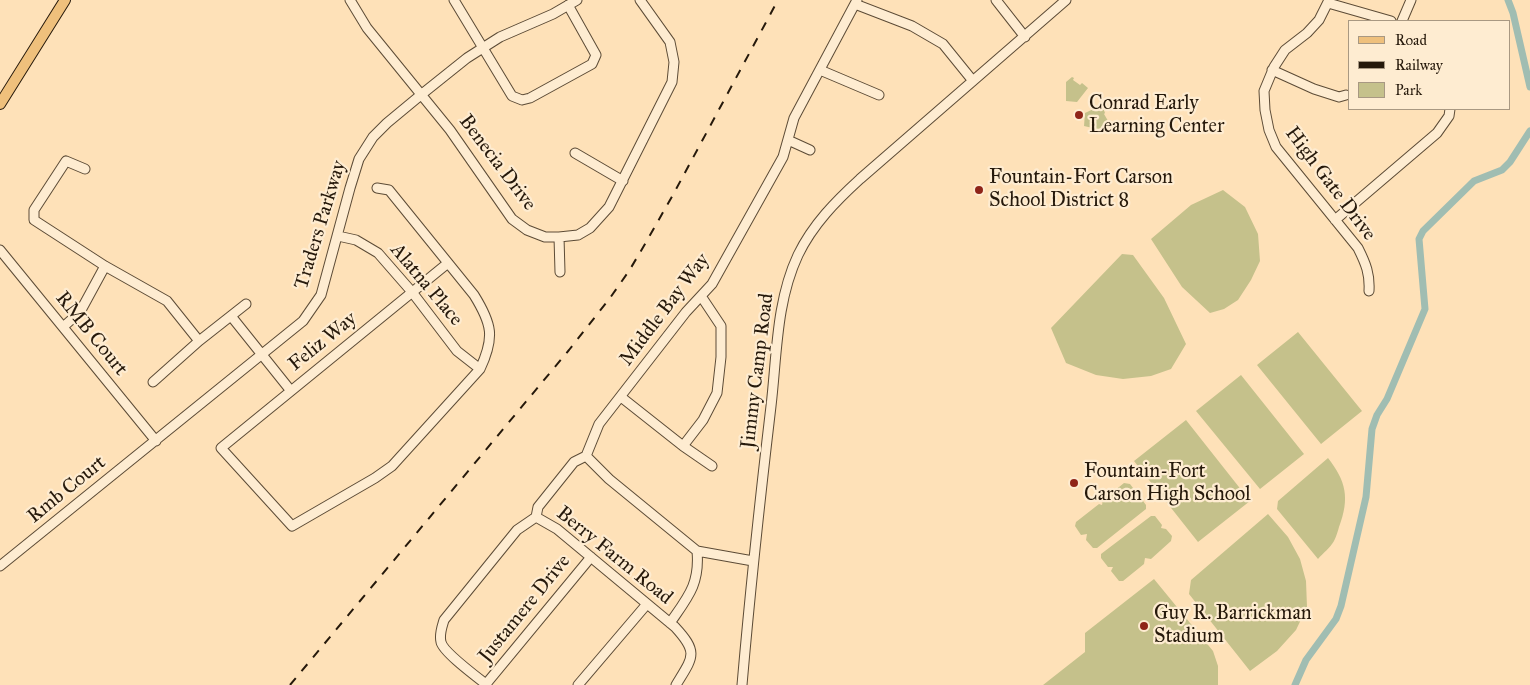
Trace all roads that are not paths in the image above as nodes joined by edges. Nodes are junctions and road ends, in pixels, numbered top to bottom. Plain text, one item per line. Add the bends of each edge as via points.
1 (65, 0) edge
2 (350, 0) edge
3 (454, 0) edge
4 (577, 0) edge
5 (640, 0) edge
6 (996, 0) edge
7 (1066, 0) edge
8 (1411, 0) edge
9 (1328, 1) edge
10 (856, 2) edge
11 (568, 5) junction
12 (1388, 20) edge
13 (1402, 20) edge
14 (1025, 37) junction
15 (482, 48) junction
16 (820, 70) junction
17 (1272, 70) junction
18 (973, 81) junction
19 (422, 94) junction
20 (879, 95) dead end
21 (1346, 95) dead end
22 (0, 104) edge
23 (1450, 110) edge
24 (788, 140) junction
25 (810, 150) dead end
26 (575, 153) dead end
27 (85, 169) dead end
28 (623, 181) junction
29 (377, 188) dead end
30 (1335, 220) junction
31 (338, 236) junction
32 (559, 238) junction
33 (0, 250) edge
34 (448, 263) junction
35 (105, 266) junction
36 (560, 272) dead end
37 (1369, 291) dead end
38 (412, 292) junction
39 (701, 296) junction
40 (246, 304) dead end
41 (231, 316) junction
42 (63, 327) junction
43 (199, 341) junction
44 (263, 354) junction
45 (480, 369) junction
46 (153, 382) dead end
47 (291, 391) junction
48 (621, 398) junction
49 (156, 441) junction
50 (683, 446) junction
51 (586, 456) junction
52 (712, 466) dead end
53 (536, 517) junction
54 (697, 551) junction
55 (590, 557) junction
56 (753, 562) junction
57 (0, 566) edge
58 (648, 604) junction
59 (670, 623) junction
60 (486, 685) edge
61 (578, 685) edge
62 (676, 685) edge
63 (742, 685) edge

1 - 22 main road
2 - 19 street, Benecia Drive via 367,28
3 - 15 street
4 - 11 street, Traders Parkway
5 - 28 street, Benecia Drive via 670,42 674,62 672,82
6 - 14 street
7 - 14 street, Jimmy Camp Road
8 - 13 street
9 - 12 street
9 - 17 street, High Gate Drive via 1319,20 1307,34 1285,50
10 - 16 street, Middle Bay Way
10 - 18 street via 912,26 943,44
11 - 15 street, Traders Parkway
11 - 15 street via 596,55 592,64 530,98 522,100 512,96
14 - 18 street, Jimmy Camp Road
15 - 19 street, Traders Parkway
16 - 20 street
16 - 24 street, Middle Bay Way via 794,118
17 - 21 street via 1314,89 1338,97
17 - 30 street, High Gate Drive via 1264,91 1269,130 1276,147
18 - 56 street, Jimmy Camp Road via 833,203 798,254 784,293 779,324
19 - 31 street, Traders Parkway via 387,122 359,159
19 - 32 street, Benecia Drive via 512,219 526,230
23 - 30 street via 1437,133
24 - 25 street
24 - 39 street, Middle Bay Way via 783,156 712,284
26 - 28 street
27 - 35 street via 66,161 34,210 34,220
28 - 32 street, Benecia Drive via 609,207 590,228
29 - 34 street via 389,190
30 - 37 street, High Gate Drive via 1366,263
31 - 38 street, Alatna Place via 356,240 378,253
31 - 44 street, Traders Parkway via 321,295 303,321
32 - 36 street
33 - 42 street, RMB Court
34 - 38 street, Feliz Way
34 - 45 street via 485,314 490,333
35 - 42 street via 80,312
35 - 43 street via 167,301
38 - 45 street, Alatna Place via 457,350
38 - 47 street, Feliz Way
39 - 48 street, Middle Bay Way
39 - 50 street via 720,326 717,393 704,420
40 - 41 street
41 - 43 street
41 - 44 street
42 - 49 street, RMB Court
43 - 46 street
44 - 47 street
44 - 49 street, Traders Parkway
45 - 47 street, Feliz Way via 392,466 292,526 221,448
48 - 50 street
48 - 51 street, Middle Bay Way via 599,424
49 - 57 street, Rmb Court
50 - 52 street
51 - 53 street via 574,462 538,508
51 - 54 street via 609,479
53 - 55 street, Berry Farm Road
53 - 60 street, Berry Farm Road via 517,530 444,620 440,631 441,644 448,653
54 - 56 street
54 - 59 street via 698,565 691,593
55 - 58 street, Berry Farm Road
55 - 60 street, Justamere Drive
56 - 63 street, Jimmy Camp Road
58 - 59 street, Berry Farm Road
58 - 61 street
59 - 62 street, Berry Farm Road via 691,648 691,660

